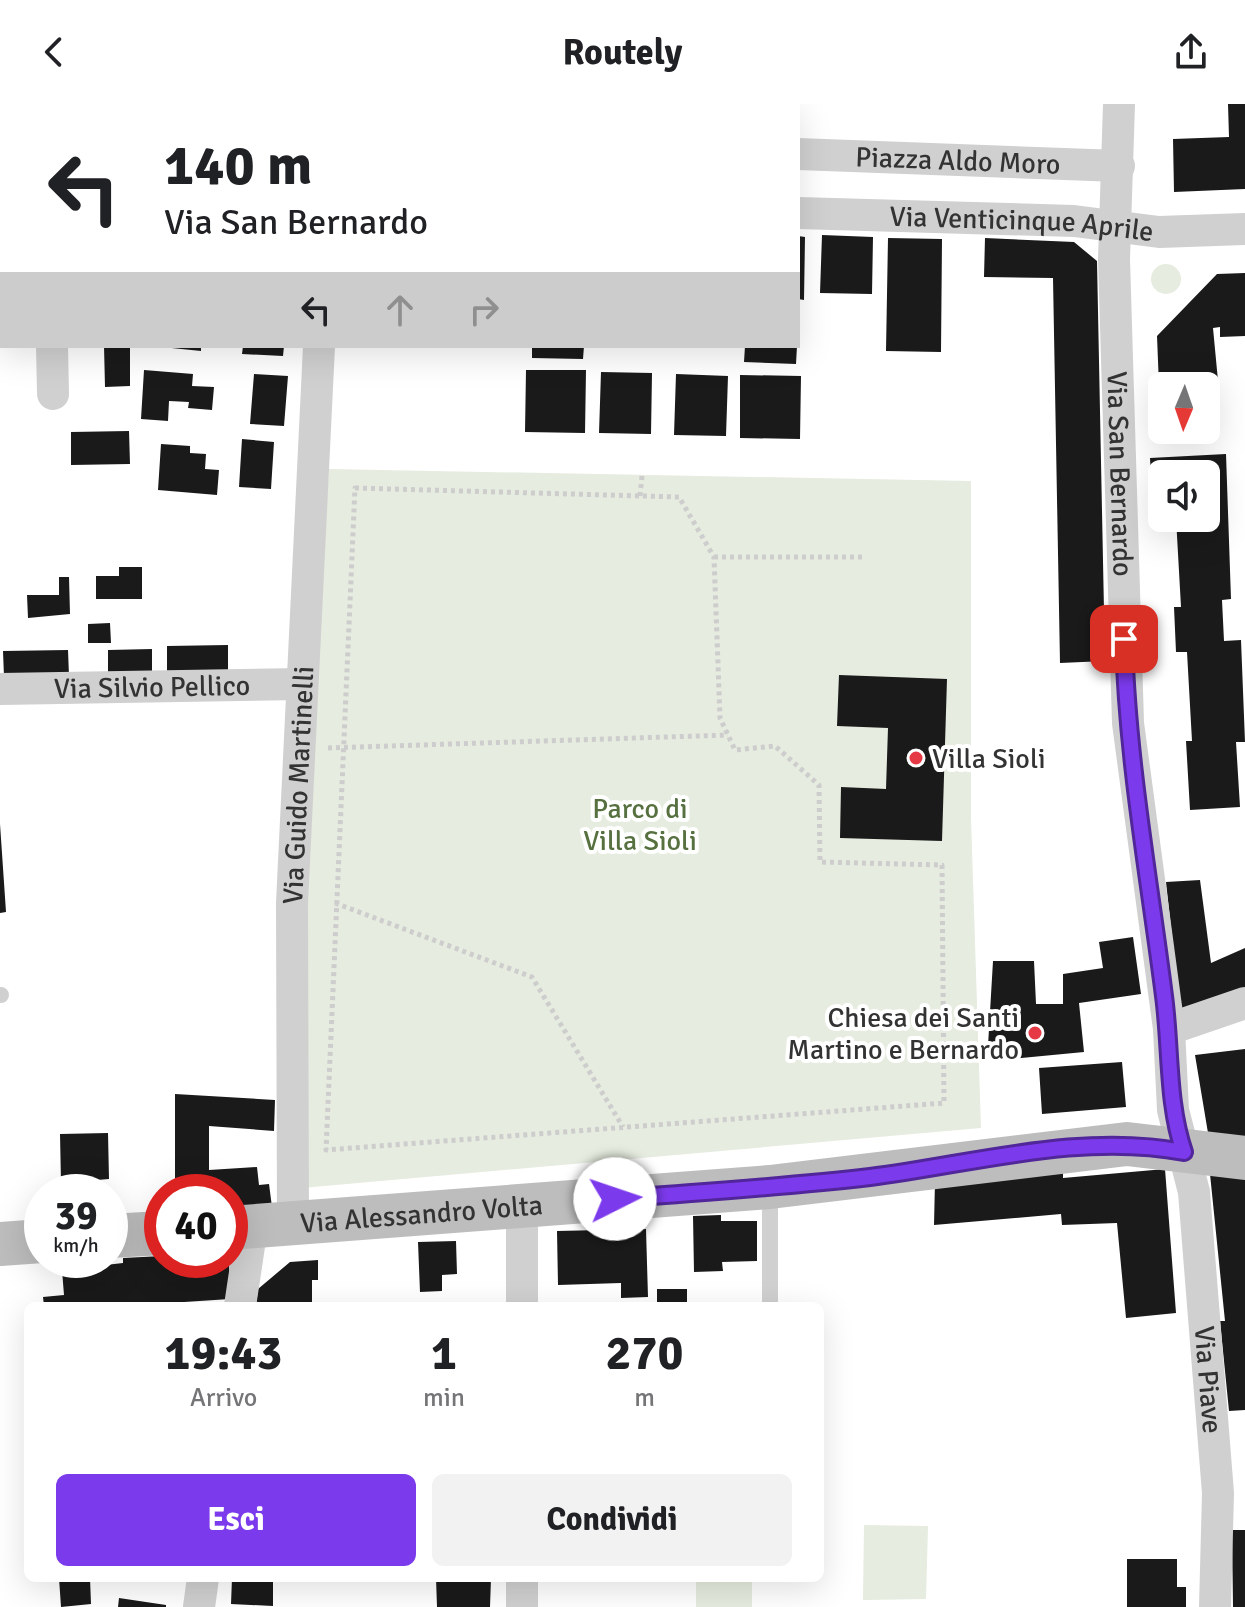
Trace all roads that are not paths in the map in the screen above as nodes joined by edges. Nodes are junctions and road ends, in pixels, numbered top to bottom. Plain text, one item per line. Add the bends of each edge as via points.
1 (1119, 104) edge
2 (800, 154) edge
3 (1119, 166) junction
4 (800, 213) edge
5 (1116, 225) junction
6 (1245, 229) edge
7 (52, 348) edge
8 (319, 348) edge
9 (53, 394) dead end
10 (302, 684) junction
11 (0, 689) edge
12 (1245, 1003) edge
13 (1169, 1029) junction
14 (1184, 1152) junction
15 (1245, 1158) edge
16 (770, 1187) junction
17 (522, 1206) junction
18 (258, 1226) edge
19 (24, 1242) edge
20 (0, 1244) edge
21 (241, 1302) edge
22 (522, 1302) edge
23 (770, 1302) edge
24 (202, 1582) edge
25 (522, 1582) edge
26 (199, 1607) edge
27 (522, 1607) edge
28 (1215, 1607) edge

1 - 3 street, Via San Bernardo
2 - 3 street, Piazza Aldo Moro
3 - 5 street, Via San Bernardo
4 - 5 street, Via Venticinque Aprile
5 - 6 street, Via Venticinque Aprile via 1159,232
5 - 13 street, Via San Bernardo via 1128,723
7 - 9 street
8 - 10 street, Via Guido Martinelli
10 - 11 street, Via Silvio Pellico
10 - 18 street, Via Guido Martinelli via 292,919
12 - 13 street
13 - 14 street, Via San Bernardo via 1173,1110
14 - 15 street, Via Alessandro Volta
14 - 16 street, Via Alessandro Volta via 1127,1144 1082,1147
14 - 28 street, Via Piave via 1194,1192 1218,1493
16 - 17 street, Via Alessandro Volta
16 - 23 lane
17 - 18 street, Via Alessandro Volta
17 - 22 street
18 - 21 street, Via Guido Martinelli
19 - 20 street
24 - 26 street
25 - 27 street

